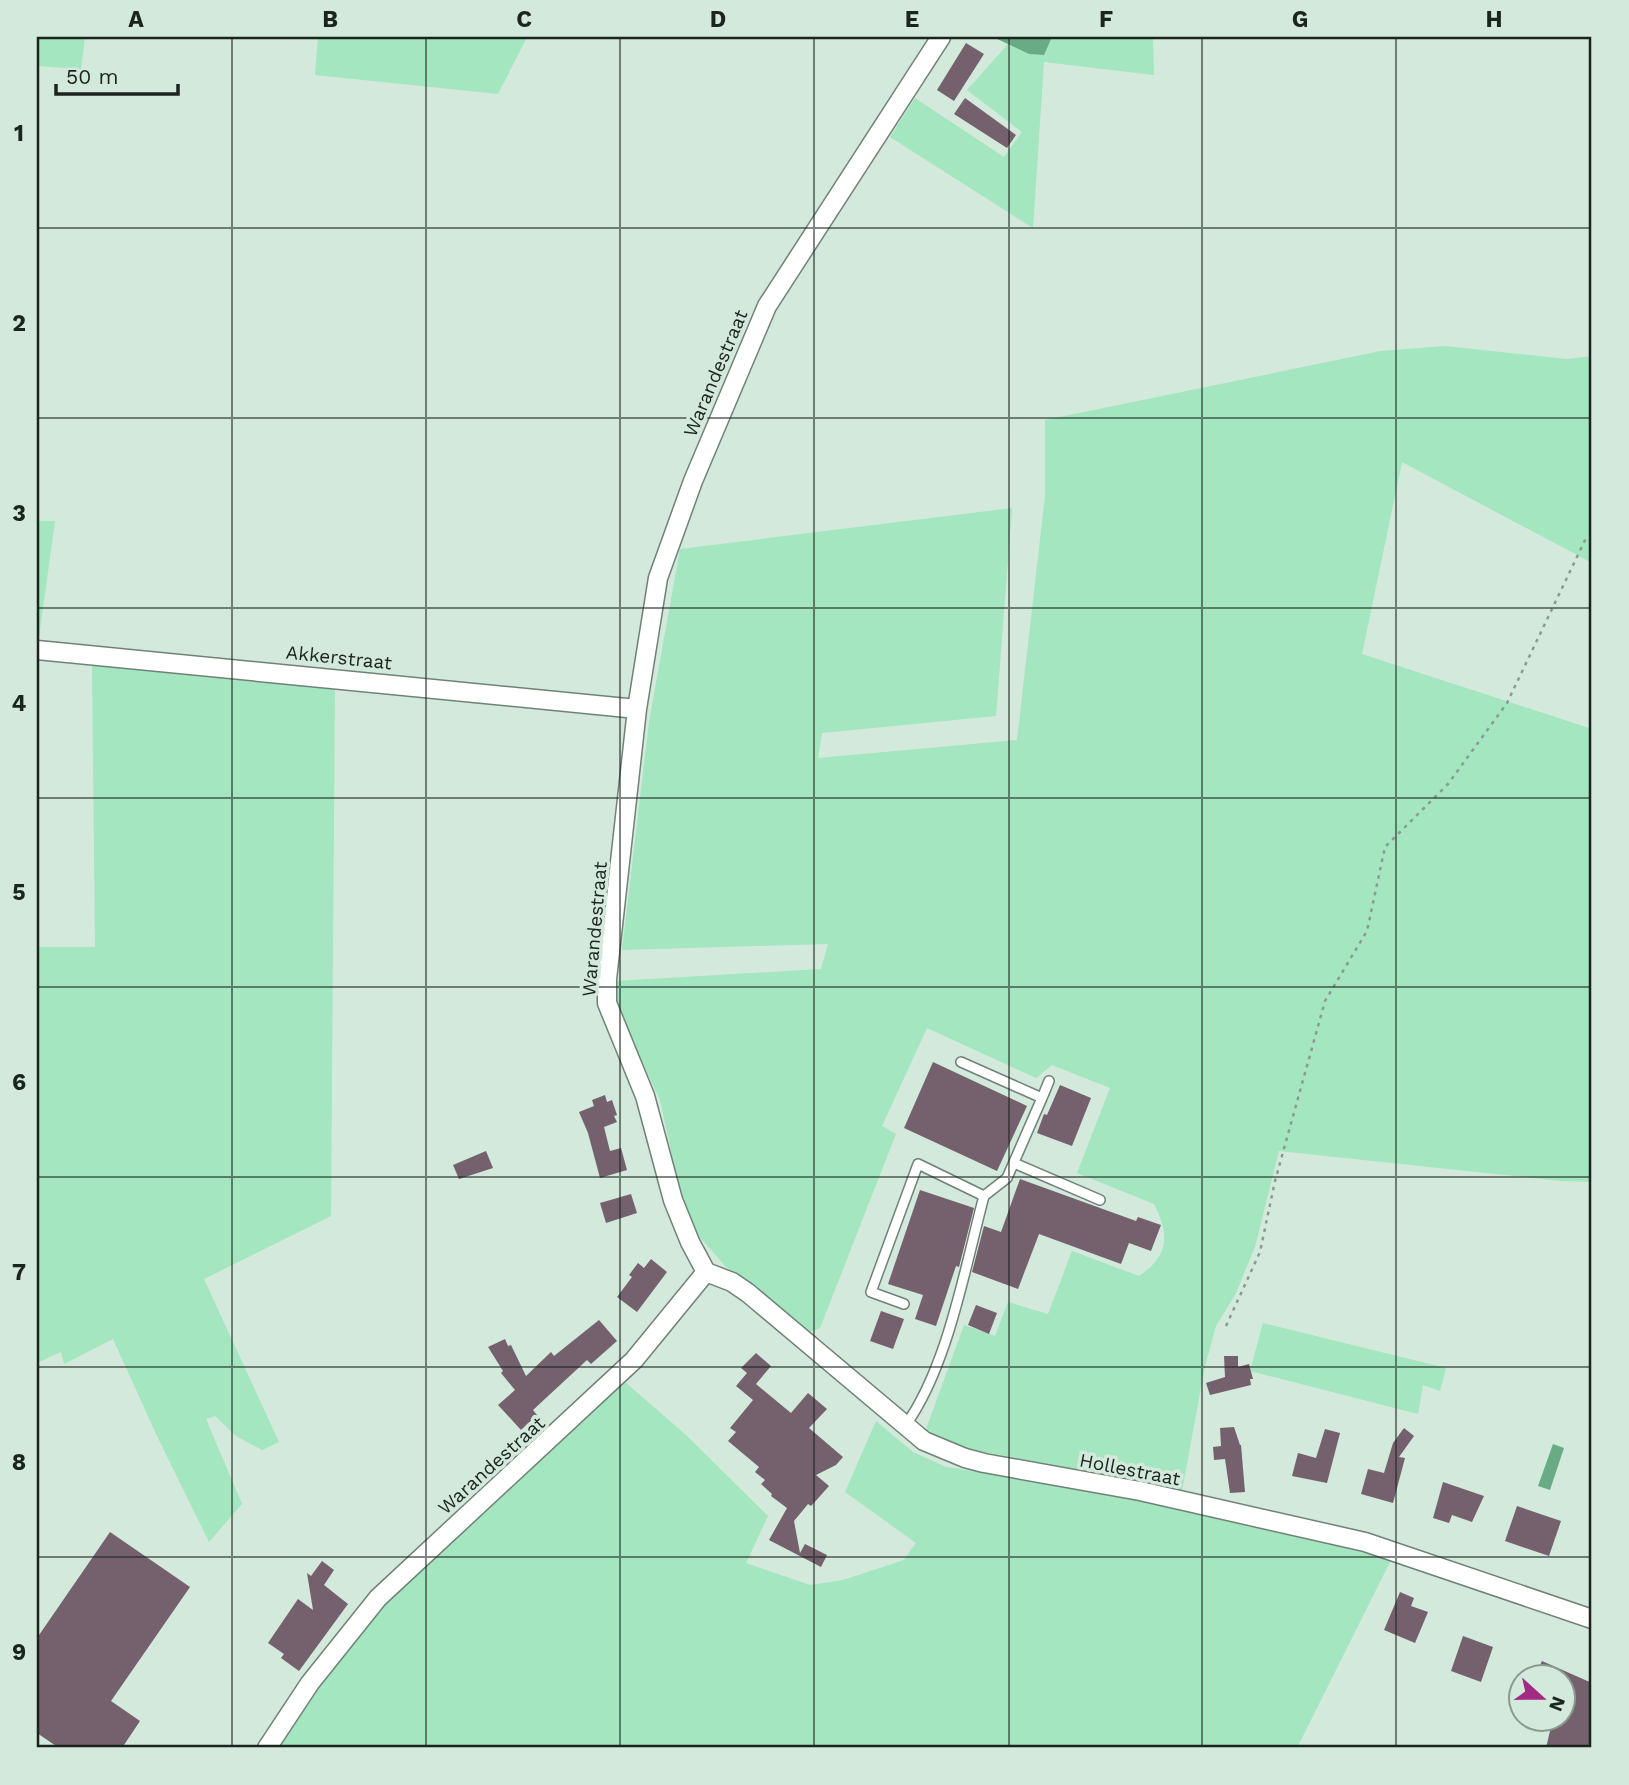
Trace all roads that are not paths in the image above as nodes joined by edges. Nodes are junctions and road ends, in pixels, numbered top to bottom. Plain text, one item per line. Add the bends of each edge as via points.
1 (941, 37) edge
2 (37, 650) edge
3 (637, 709) junction
4 (961, 1062) dead end
5 (1049, 1081) dead end
6 (1041, 1098) junction
7 (1014, 1163) junction
8 (984, 1196) junction
9 (1100, 1200) dead end
10 (706, 1272) junction
11 (904, 1304) dead end
12 (905, 1426) junction
13 (1592, 1619) edge
14 (267, 1748) edge

1 - 3 street, Warandestraat via 766,306 693,481 659,579
2 - 3 street, Akkerstraat
3 - 10 street, Warandestraat via 607,1003 645,1096 673,1200
4 - 6 lane
5 - 6 lane
6 - 7 lane
7 - 8 lane via 1007,1178
7 - 9 lane
8 - 11 lane via 918,1164 871,1292
8 - 12 lane via 931,1381
10 - 12 street, Hollestraat via 748,1293
10 - 14 street, Warandestraat via 634,1360 378,1598 310,1683
12 - 13 street, Hollestraat via 924,1441 965,1458 1140,1491 1365,1542

